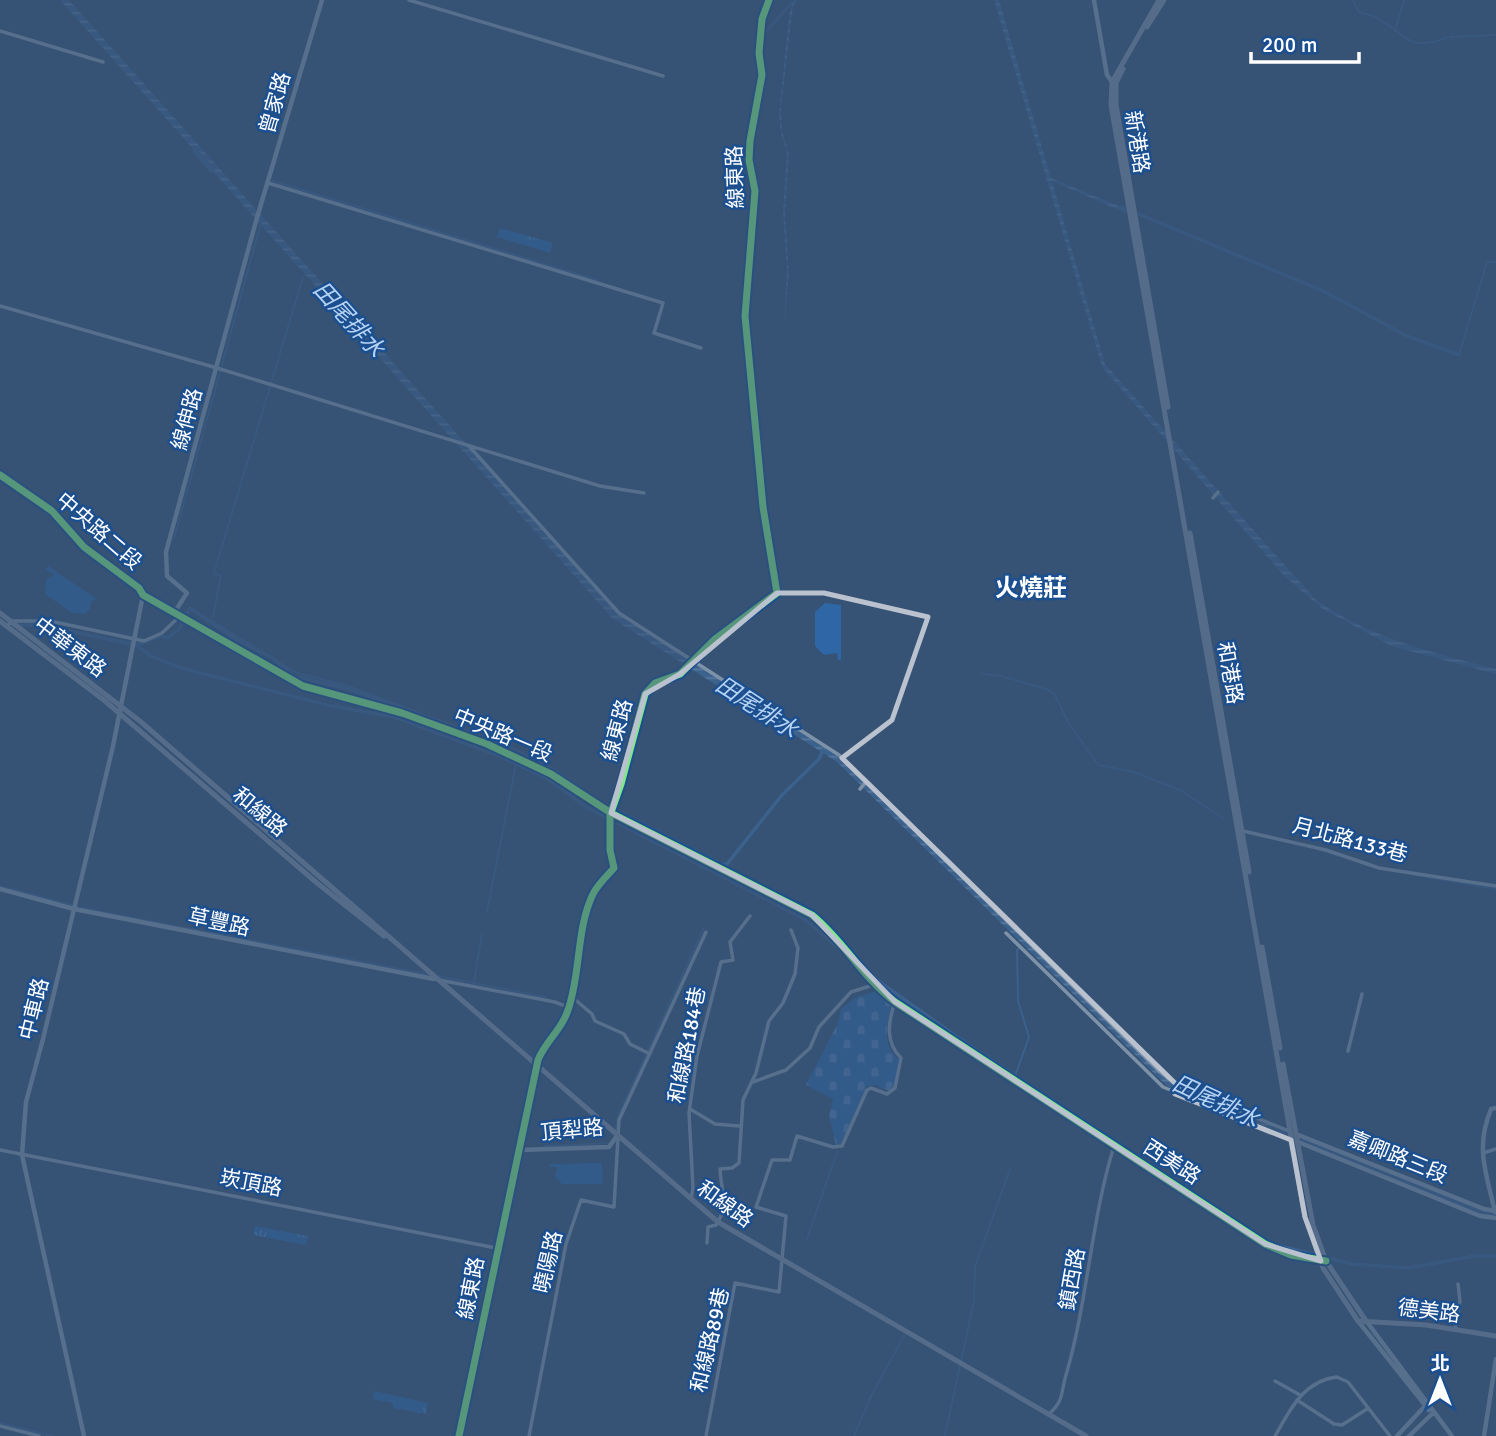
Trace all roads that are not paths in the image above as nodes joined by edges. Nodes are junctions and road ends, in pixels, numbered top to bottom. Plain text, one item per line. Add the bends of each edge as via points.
1 (321, 0) edge
2 (409, 0) edge
3 (769, 0) edge
4 (1094, 0) edge
5 (1161, 0) edge
6 (0, 31) edge
7 (103, 62) dead end
8 (663, 76) dead end
9 (1114, 83) junction
10 (268, 183) junction
11 (259, 214) joint
12 (1132, 218) joint
13 (0, 306) edge
14 (701, 348) dead end
15 (217, 368) junction
16 (469, 446) junction
17 (0, 475) edge
18 (1218, 492) dead end
19 (644, 494) dead end
20 (1213, 498) dead end
21 (777, 593) junction
22 (144, 596) junction
23 (0, 613) edge
24 (174, 613) junction
25 (180, 616) junction
26 (0, 621) edge
27 (9, 624) junction
28 (134, 643) junction
29 (694, 661) junction
30 (121, 706) junction
31 (119, 713) junction
32 (842, 759) junction
33 (866, 782) junction
34 (207, 784) junction
35 (860, 788) dead end
36 (611, 813) junction
37 (1240, 832) junction
38 (1496, 886) edge
39 (0, 889) edge
40 (74, 909) junction
41 (750, 916) dead end
42 (791, 930) dead end
43 (706, 932) dead end
44 (1006, 933) dead end
45 (434, 979) junction
46 (870, 986) dead end
47 (1362, 994) dead end
48 (572, 997) junction
49 (895, 1002) junction
50 (569, 1007) junction
51 (1349, 1051) dead end
52 (648, 1053) junction
53 (537, 1066) junction
54 (752, 1083) junction
55 (1179, 1087) junction
56 (1175, 1094) junction
57 (1496, 1108) edge
58 (690, 1109) junction
59 (740, 1126) junction
60 (617, 1136) junction
61 (1292, 1136) junction
62 (1115, 1145) junction
63 (1496, 1149) edge
64 (0, 1150) edge
65 (520, 1150) junction
66 (1481, 1154) junction
67 (22, 1156) junction
68 (691, 1199) junction
69 (1496, 1214) edge
70 (718, 1222) junction
71 (707, 1243) dead end
72 (496, 1248) junction
73 (1323, 1259) junction
74 (783, 1261) junction
75 (1458, 1283) dead end
76 (1342, 1293) junction
77 (1358, 1321) junction
78 (1366, 1321) junction
79 (1455, 1329) junction
80 (1496, 1336) edge
81 (1496, 1359) edge
82 (1275, 1381) dead end
83 (1298, 1398) junction
84 (1426, 1405) junction
85 (1367, 1409) junction
86 (1050, 1413) junction
87 (1433, 1413) junction
88 (0, 1426) edge
89 (1277, 1435) edge
90 (39, 1436) edge
91 (84, 1436) edge
92 (459, 1436) edge
93 (529, 1436) edge
94 (706, 1436) edge
95 (1086, 1436) edge
96 (1390, 1436) edge
97 (1397, 1436) edge
98 (1409, 1436) edge
99 (1452, 1436) edge
100 (1484, 1436) edge

1 - 10 street, 曾家路
2 - 8 street
3 - 21 street, 線東路 via 761,31 762,75 749,160 755,191 744,316 763,507
4 - 9 street, 新港路 via 1107,75
5 - 9 main road
6 - 7 street
9 - 12 main road, 新港路
10 - 11 street, 曾家路
10 - 14 street via 663,303 654,333
11 - 15 street, 線伸路
12 - 37 main road, 和港路
13 - 15 street
15 - 16 street
15 - 24 street, 線伸路 via 166,552 167,576 187,593
16 - 19 street via 600,486
16 - 29 street via 618,612
17 - 22 street, 中央路二段 via 52,511 76,540
18 - 20 street
21 - 29 street, 線東路 via 715,639
21 - 32 street via 824,593 928,617 892,720
22 - 24 street, 中央路二段
22 - 28 street
23 - 27 main road, 中華東路
24 - 25 street, 中央路一段
25 - 28 street via 159,635
25 - 36 street, 中央路一段 via 294,682 402,713 487,744 551,774
26 - 27 main road, 中華東路
27 - 28 street via 50,621
27 - 30 main road, 中華東路
27 - 31 main road, 中華東路
28 - 30 street
29 - 32 street
29 - 36 street, 線東路 via 680,674 655,683 645,694
30 - 31 street
30 - 34 main road, 和線路
31 - 34 main road, 和線路
31 - 40 street, 中車路
32 - 33 street
33 - 35 street
33 - 55 street
34 - 45 main road, 和線路 via 319,874
36 - 48 street, 線東路 via 614,869 592,896
36 - 49 street, 中央路一段 via 804,911 840,941 849,958
37 - 38 street, 月北路133巷 via 1326,849 1379,868
37 - 61 main road, 和港路
39 - 40 street, 草豐路
40 - 45 street, 草豐路
40 - 67 street, 中車路 via 30,1081
41 - 58 street, 和線路184巷 via 730,942 733,960 722,961 715,981
42 - 54 street via 798,948 795,974 783,1003 769,1021
43 - 52 street, 頂犁路
44 - 56 street
45 - 50 street
45 - 53 main road, 和線路
46 - 54 street via 850,992 820,1027 810,1048 786,1070
47 - 51 street
48 - 50 street, 線東路
48 - 52 street via 595,1021 625,1034 630,1044
49 - 62 street, 西美路
49 - 74 street via 888,1030 891,1048 901,1058 895,1087 887,1094 871,1087 867,1090 842,1146 797,1136 790,1160 772,1160 755,1207 786,1216
50 - 53 street, 線東路 via 563,1025 544,1043
52 - 60 street, 頂犁路 via 619,1119
53 - 60 main road, 和線路
53 - 65 street, 線東路
54 - 59 street via 743,1100
55 - 56 street
55 - 61 street
56 - 61 street
57 - 66 street via 1486,1121
58 - 59 street via 715,1124
58 - 68 street, 和線路184巷
59 - 70 street via 739,1163 720,1172 724,1205
60 - 65 street, 頂犁路 via 609,1147
60 - 68 main road, 和線路
60 - 93 street, 曉陽路 via 614,1207 581,1200 566,1244
61 - 69 street, 嘉卿路三段
61 - 69 street, 嘉卿路三段 via 1480,1216
61 - 73 main road, 和港路
62 - 73 street, 西美路 via 1265,1244 1291,1255
62 - 86 street, 鎮西路 via 1077,1339 1063,1395
63 - 66 street
64 - 67 street, 崁頂路
65 - 72 street, 線東路
66 - 69 street
67 - 72 street, 崁頂路
67 - 91 street, 中車路
68 - 70 main road, 和線路
70 - 71 street via 708,1227
70 - 74 main road, 和線路
72 - 92 street, 線東路
73 - 76 main road, 和港路
74 - 86 main road, 和線路
74 - 94 street, 和線路89巷 via 778,1294 735,1283
75 - 79 street
76 - 77 main road
76 - 78 main road
77 - 78 main road, 德美路
77 - 84 street
78 - 79 main road, 德美路
78 - 84 street
79 - 80 main road, 德美路
81 - 100 street
82 - 83 street
83 - 85 street via 1334,1424 1342,1425
83 - 85 street via 1314,1384 1337,1377 1348,1382
83 - 89 street
84 - 87 street
84 - 97 street
85 - 96 street
86 - 95 main road, 和線路
87 - 98 street
87 - 99 street
88 - 90 street

